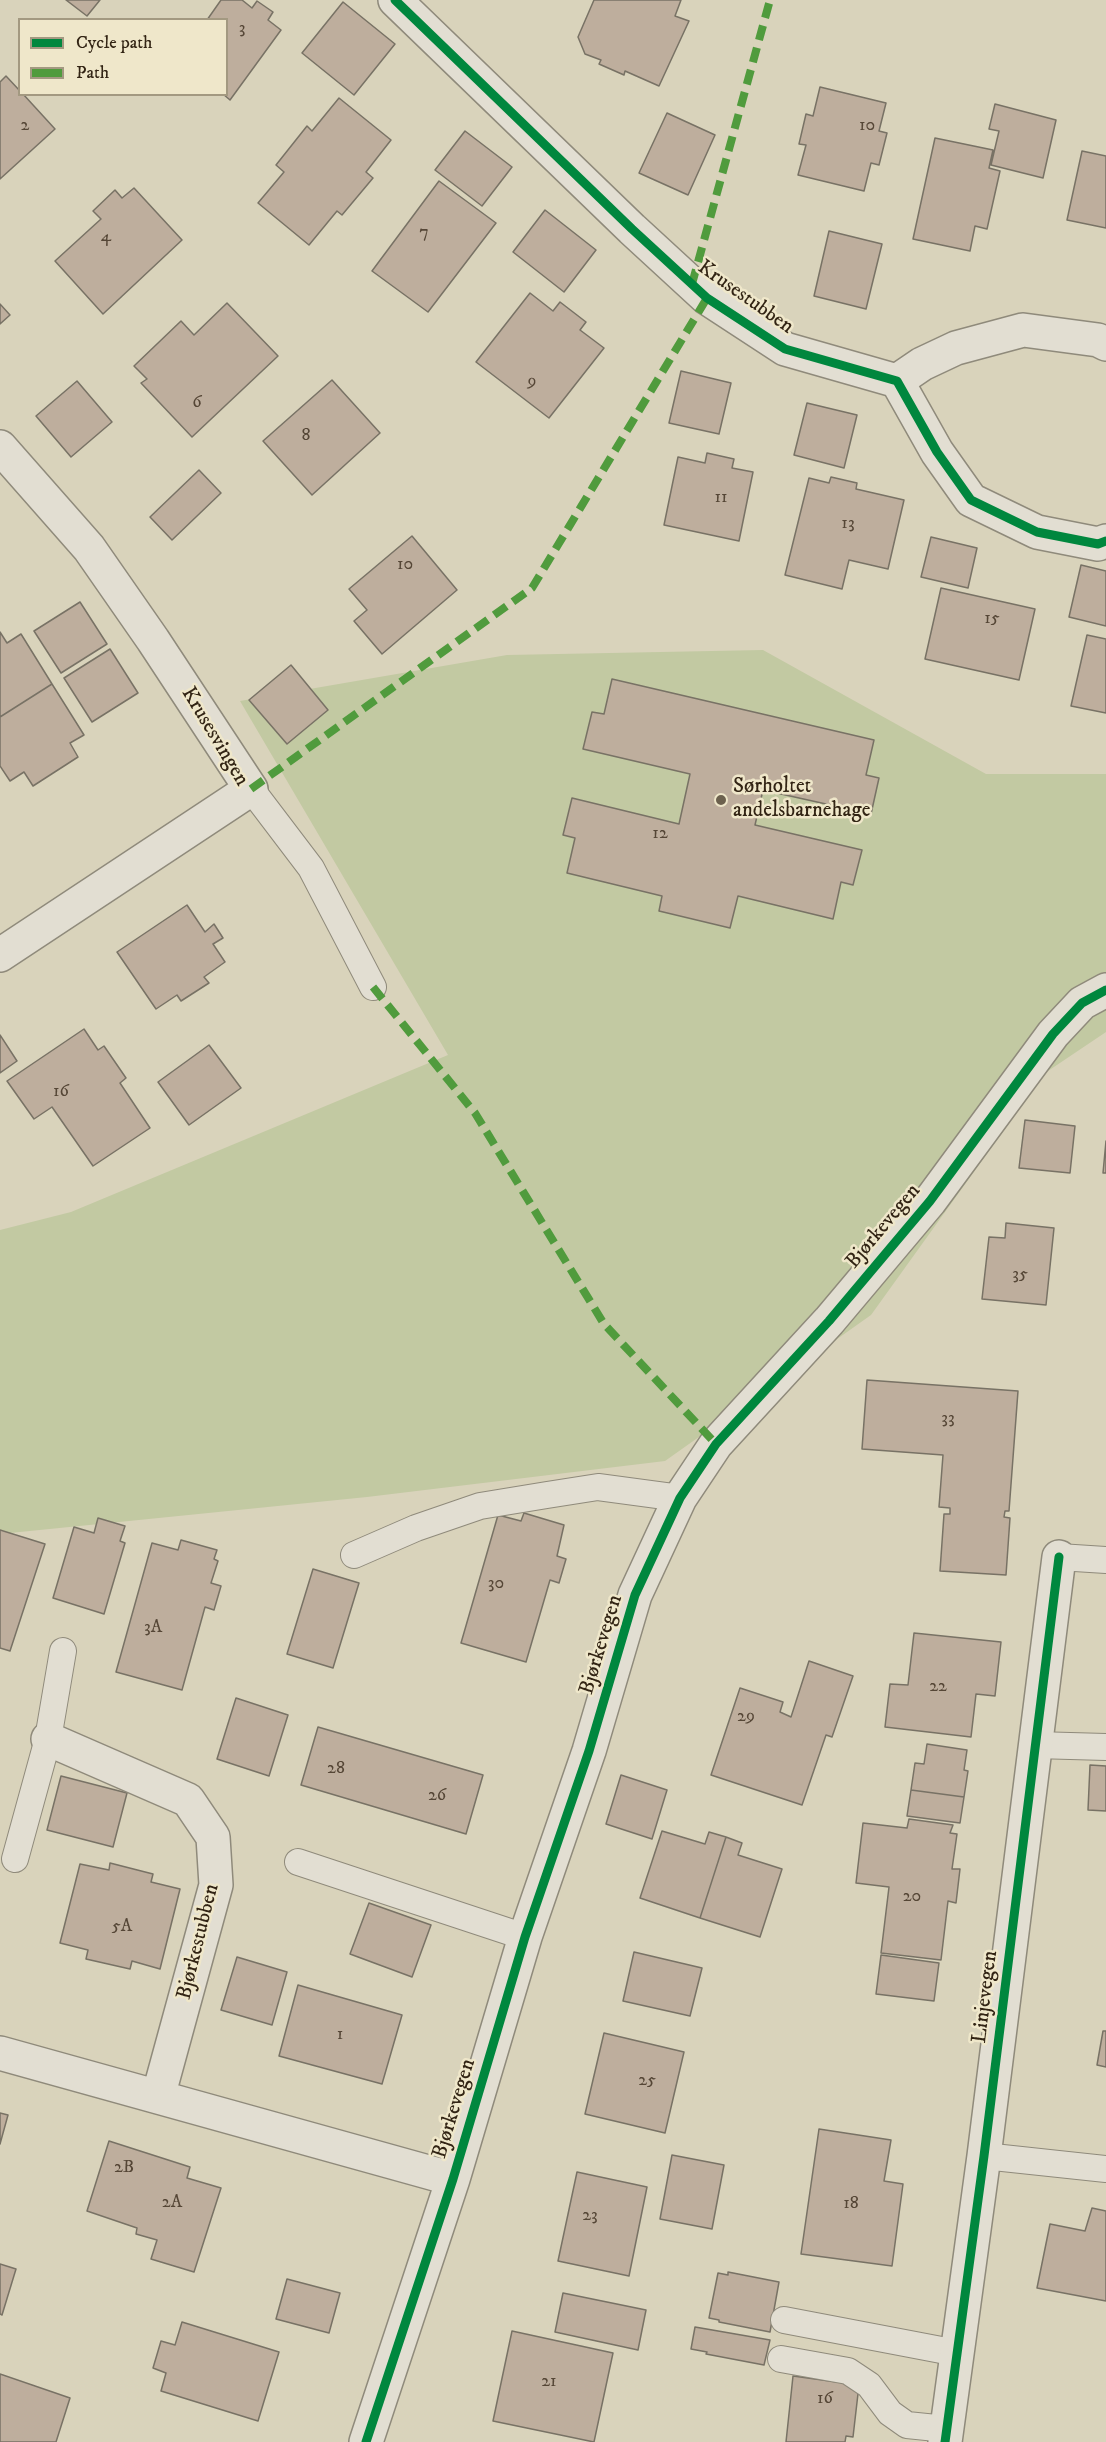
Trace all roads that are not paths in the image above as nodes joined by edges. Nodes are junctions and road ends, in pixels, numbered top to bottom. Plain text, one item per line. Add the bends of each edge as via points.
1 (395, 0) edge
2 (1106, 344) edge
3 (897, 381) junction
4 (0, 447) edge
5 (1106, 542) edge
6 (251, 789) junction
7 (0, 955) edge
8 (374, 987) dead end
9 (1106, 990) edge
10 (680, 1498) junction
11 (354, 1555) dead end
12 (1059, 1557) joint
13 (1106, 1560) edge
14 (63, 1651) dead end
15 (48, 1739) junction
16 (1035, 1745) junction
17 (1106, 1747) edge
18 (15, 1859) dead end
19 (298, 1862) dead end
20 (525, 1937) junction
21 (0, 2053) edge
22 (158, 2097) junction
23 (984, 2156) junction
24 (1106, 2169) edge
25 (453, 2179) junction
26 (783, 2320) dead end
27 (957, 2353) junction
28 (781, 2359) dead end
29 (946, 2436) edge
30 (366, 2442) edge

1 - 3 street, Krusestubben via 707,298 785,349
2 - 3 street via 1023,330 956,348
3 - 5 street via 937,452 972,500 1037,532
4 - 6 street, Krusesvingen via 89,548
6 - 7 street, Krusesvingen
6 - 8 lane via 311,868
9 - 10 street, Bjørkevegen via 1082,1003 1053,1034 930,1201 829,1321 716,1444
10 - 11 lane via 598,1487 480,1506
10 - 20 street, Bjørkevegen via 635,1595 589,1751
12 - 13 lane, Linjevegen
12 - 16 street, Linjevegen
14 - 15 lane
15 - 18 lane
15 - 22 street, Bjørkestubben via 188,1800 213,1837 216,1885
16 - 17 lane
16 - 23 street, Linjevegen
19 - 20 lane
20 - 25 street, Bjørkevegen
21 - 22 street
22 - 25 street
23 - 24 lane
23 - 27 street, Linjevegen
25 - 30 street, Bjørkevegen
26 - 27 lane
27 - 29 street, Linjevegen
28 - 29 lane via 848,2371 869,2385 890,2413 907,2425

